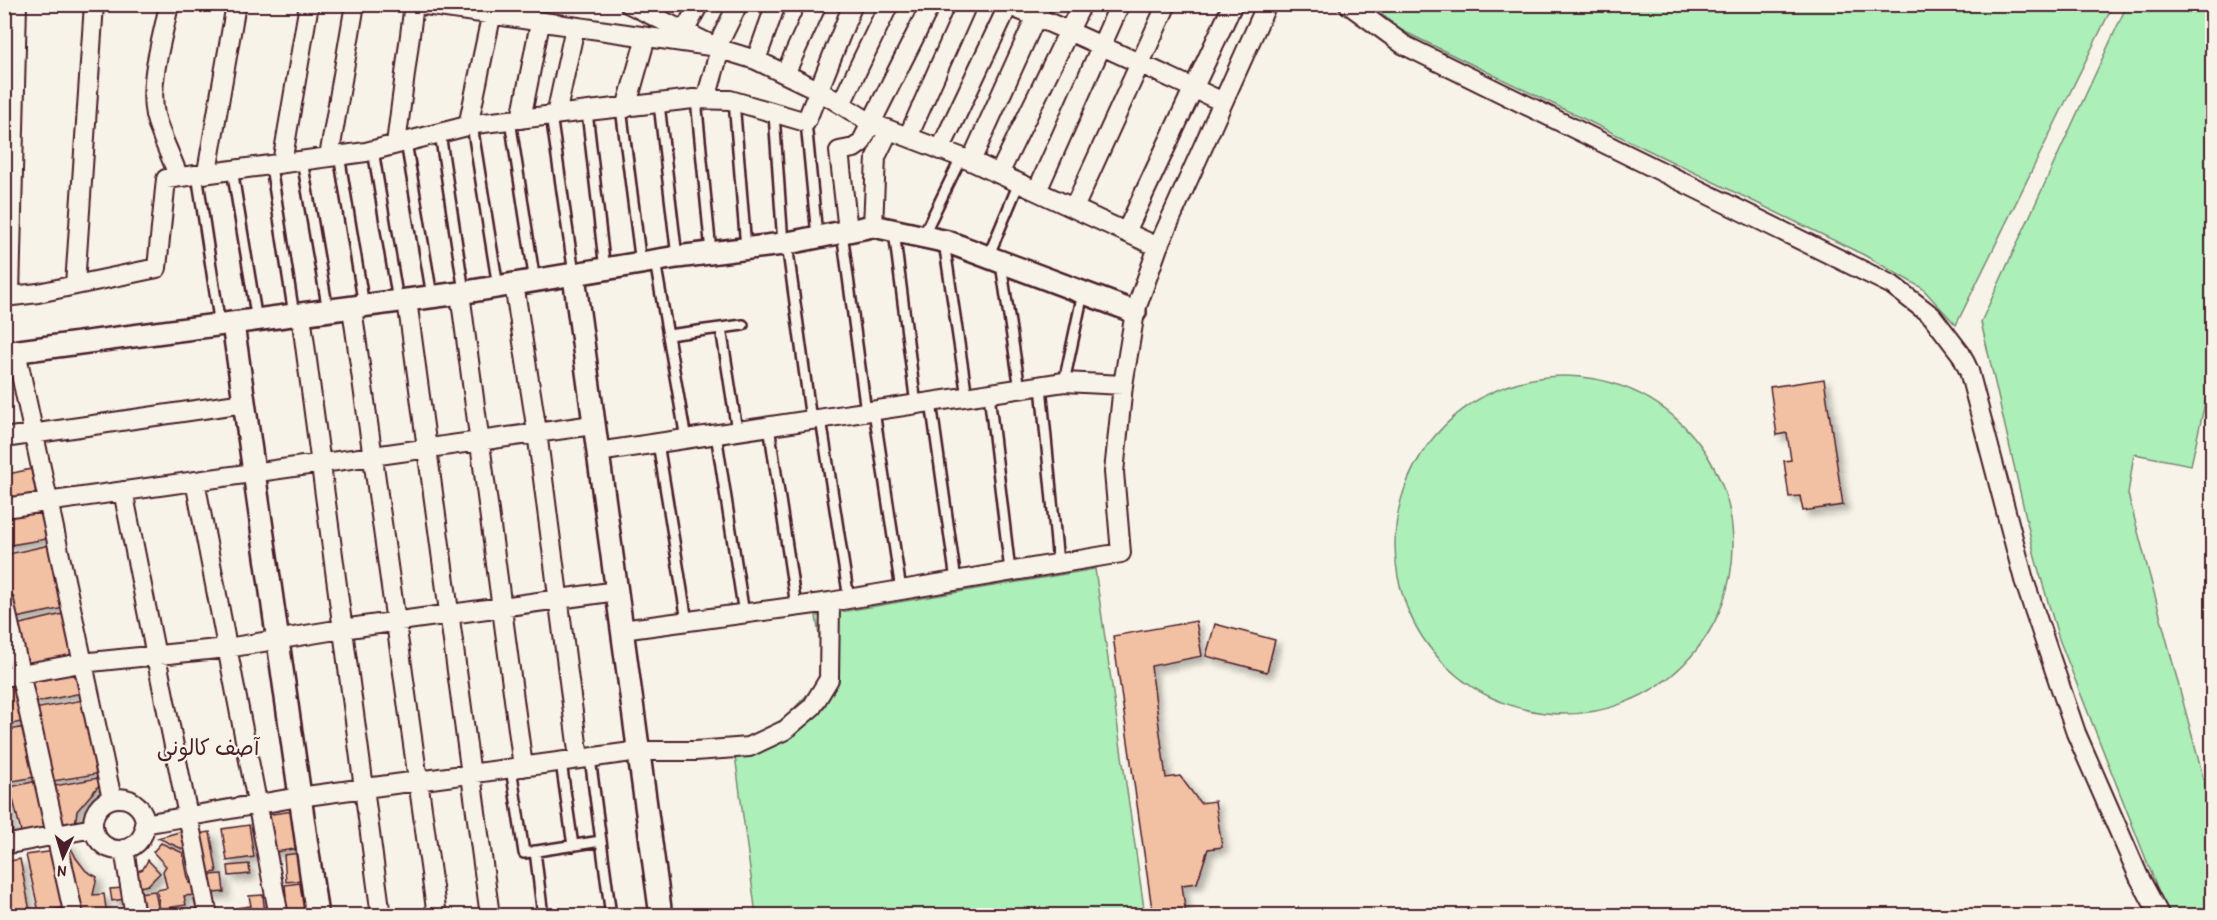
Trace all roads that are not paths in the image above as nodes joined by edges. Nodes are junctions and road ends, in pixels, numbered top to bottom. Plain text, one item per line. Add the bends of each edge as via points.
1 (17, 4) edge
2 (94, 4) edge
3 (169, 4) edge
4 (236, 4) edge
5 (309, 4) edge
6 (355, 4) edge
7 (416, 4) edge
8 (629, 4) edge
9 (699, 4) edge
10 (738, 4) edge
11 (776, 4) edge
12 (817, 4) edge
13 (853, 4) edge
14 (889, 4) edge
15 (931, 4) edge
16 (967, 4) edge
17 (1082, 4) edge
18 (1120, 4) edge
19 (1167, 4) edge
20 (1233, 4) edge
21 (1267, 4) edge
22 (1348, 4) edge
23 (1008, 5) edge
24 (657, 10) edge
25 (1040, 10) edge
26 (491, 17) junction
27 (540, 23) junction
28 (575, 27) junction
29 (685, 30) junction
30 (1069, 34) junction
31 (646, 37) junction
32 (1101, 47) junction
33 (719, 48) junction
34 (756, 60) junction
35 (1141, 64) junction
36 (785, 74) junction
37 (1195, 89) junction
38 (818, 90) junction
39 (701, 99) junction
40 (734, 102) junction
41 (1223, 102) junction
42 (659, 104) junction
43 (841, 104) junction
44 (624, 108) junction
45 (586, 112) junction
46 (774, 114) junction
47 (554, 115) junction
48 (516, 119) junction
49 (806, 122) junction
50 (871, 123) junction
51 (470, 125) junction
52 (889, 130) junction
53 (440, 133) junction
54 (908, 137) junction
55 (401, 143) junction
56 (373, 150) junction
57 (940, 150) junction
58 (334, 156) junction
59 (966, 159) junction
60 (9, 160) edge
61 (302, 160) junction
62 (276, 164) junction
63 (232, 169) junction
64 (202, 172) junction
65 (999, 174) junction
66 (178, 176) junction
67 (1019, 183) junction
68 (1037, 191) junction
69 (1074, 208) junction
70 (873, 226) junction
71 (894, 230) junction
72 (845, 231) junction
73 (1126, 232) junction
74 (923, 236) junction
75 (817, 237) junction
76 (944, 241) junction
77 (785, 244) junction
78 (1158, 247) junction
79 (746, 248) junction
80 (711, 252) junction
81 (677, 257) junction
82 (994, 259) junction
83 (648, 262) junction
84 (605, 270) junction
85 (574, 276) junction
86 (516, 284) junction
87 (75, 285) junction
88 (462, 292) junction
89 (1083, 293) junction
90 (432, 296) junction
91 (7, 297) edge
92 (403, 300) junction
93 (358, 307) junction
94 (328, 311) junction
95 (1135, 312) junction
96 (297, 315) junction
97 (257, 321) junction
98 (226, 325) junction
99 (743, 325) dead end
100 (721, 328) junction
101 (668, 335) junction
102 (7, 351) edge
103 (1064, 382) junction
104 (1123, 385) junction
105 (1041, 386) junction
106 (1020, 389) junction
107 (989, 394) junction
108 (967, 397) junction
109 (244, 403) junction
110 (924, 404) junction
111 (870, 412) junction
112 (816, 420) junction
113 (593, 425) junction
114 (769, 426) junction
115 (737, 431) junction
116 (537, 432) junction
117 (33, 434) junction
118 (716, 434) junction
119 (4, 438) edge
120 (686, 439) junction
121 (479, 441) junction
122 (657, 443) junction
123 (427, 448) junction
124 (598, 452) junction
125 (373, 456) junction
126 (321, 464) junction
127 (254, 473) junction
128 (195, 481) junction
129 (123, 491) junction
130 (48, 501) junction
131 (4, 508) edge
132 (1058, 564) junction
133 (1010, 572) junction
134 (956, 581) junction
135 (901, 590) junction
136 (617, 591) junction
137 (559, 598) junction
138 (849, 598) junction
139 (4, 601) edge
140 (830, 602) junction
141 (501, 606) junction
142 (796, 606) junction
143 (449, 613) junction
144 (744, 614) junction
145 (396, 621) junction
146 (687, 621) junction
147 (342, 629) junction
148 (622, 630) junction
149 (277, 640) junction
150 (227, 648) junction
151 (156, 657) junction
152 (81, 663) junction
153 (13, 676) edge
154 (639, 751) junction
155 (585, 759) junction
156 (561, 762) junction
157 (517, 767) junction
158 (470, 774) junction
159 (418, 781) junction
160 (364, 789) junction
161 (299, 797) junction
162 (112, 799) junction
163 (257, 804) junction
164 (188, 817) junction
165 (144, 824) junction
166 (93, 828) junction
167 (57, 835) junction
168 (601, 841) junction
169 (4, 845) edge
170 (573, 846) junction
171 (124, 849) junction
172 (535, 851) junction
173 (74, 915) edge
174 (135, 915) edge
175 (208, 915) edge
176 (279, 915) edge
177 (316, 915) edge
178 (381, 915) edge
179 (437, 915) edge
180 (490, 915) edge
181 (543, 915) edge
182 (611, 915) edge
183 (661, 915) edge
184 (2160, 915) edge

1 - 60 street
2 - 87 street
3 - 66 street via 154,103 155,116
4 - 64 street
5 - 62 street
6 - 58 street
7 - 26 street
7 - 55 street
8 - 24 street
9 - 29 street
10 - 33 street
11 - 34 street
12 - 36 street
13 - 38 street
14 - 43 street
15 - 50 street
16 - 54 street
17 - 30 street
18 - 32 street
19 - 35 street
20 - 37 street
21 - 41 street
22 - 184 street via 1404,45 1892,285 1939,324 1969,371 2024,580 2076,733 2139,877
23 - 25 street
23 - 57 street
24 - 29 street
25 - 30 street
25 - 59 street
26 - 27 street
26 - 51 street
27 - 28 street
27 - 48 street
28 - 31 street
28 - 47 street
29 - 33 street
30 - 32 street
30 - 65 street
31 - 33 street
31 - 44 street
32 - 35 street
32 - 68 street
33 - 34 street
33 - 39 street
34 - 36 street
35 - 37 street
35 - 69 street
36 - 38 street
37 - 41 street
37 - 73 street
38 - 43 street
38 - 49 street
39 - 40 street
39 - 42 street
39 - 80 lane
40 - 46 street
40 - 79 lane
41 - 78 street
42 - 44 street
42 - 81 lane
43 - 50 street
44 - 45 street
44 - 83 lane
45 - 47 street
45 - 84 lane
46 - 49 street
46 - 77 lane
47 - 48 street
47 - 85 lane
48 - 51 street
48 - 86 lane
49 - 75 lane
50 - 52 street
50 - 72 street via 857,146 838,154
51 - 53 street
51 - 86 lane
52 - 54 street
52 - 70 street via 876,157
53 - 55 street
53 - 88 lane
54 - 57 street
55 - 56 street
55 - 90 lane
56 - 58 street
56 - 92 lane
57 - 59 street
58 - 61 street
58 - 93 lane
59 - 65 street
59 - 74 lane
60 - 91 street
61 - 62 street
61 - 94 lane
62 - 63 street
62 - 96 lane
63 - 64 street
63 - 97 lane
64 - 66 street
64 - 98 lane
65 - 67 street
66 - 87 street via 166,179 157,268
67 - 68 street
67 - 82 lane
68 - 69 street
69 - 73 street
70 - 71 street
70 - 72 street
71 - 74 street
71 - 110 lane
72 - 75 street
72 - 111 lane
73 - 78 street
74 - 76 street
75 - 77 street
76 - 82 street
76 - 108 lane
77 - 79 street
77 - 112 lane
78 - 95 street
79 - 80 street
80 - 81 street
81 - 83 street
82 - 89 street
82 - 106 lane
83 - 84 street
83 - 101 lane
84 - 85 street
85 - 86 street
85 - 113 street
86 - 88 street
86 - 116 street
87 - 91 street
88 - 90 street
88 - 121 street
89 - 95 street
89 - 103 lane
90 - 92 street
92 - 93 street
92 - 123 street
93 - 94 street
93 - 125 street
94 - 96 street
95 - 104 street
96 - 97 street
96 - 126 street
97 - 98 street
98 - 102 street
98 - 109 street
99 - 100 lane
100 - 101 lane
100 - 115 lane
101 - 120 lane
102 - 117 street
103 - 104 street
103 - 105 street
104 - 132 street via 1114,472 1121,553
105 - 106 street
105 - 132 lane
106 - 107 street
107 - 108 street
107 - 133 lane
108 - 110 street
109 - 117 street
109 - 127 street
110 - 111 street
110 - 134 lane
111 - 112 street
111 - 135 lane
112 - 114 street
112 - 138 lane
113 - 116 street
113 - 124 street
114 - 115 street
114 - 142 lane
115 - 118 street
116 - 121 street
116 - 137 street
117 - 119 street
117 - 130 street
118 - 120 street
118 - 144 lane
120 - 122 street
121 - 123 street
121 - 141 street
122 - 124 street
122 - 146 lane
123 - 125 street
123 - 143 street
124 - 136 street
125 - 126 street
125 - 145 street
126 - 127 street
126 - 147 street
127 - 128 street
127 - 149 street
128 - 129 street
128 - 150 street
129 - 130 street
129 - 151 street
130 - 131 street
130 - 152 street
132 - 133 street
133 - 134 street
134 - 135 street
135 - 138 street
136 - 137 street
136 - 148 street
137 - 141 street
137 - 155 street
138 - 140 street
139 - 153 street
140 - 142 street
140 - 154 street via 829,679 812,707 785,730 749,747
141 - 143 street
141 - 157 street
142 - 144 street
143 - 145 street
143 - 158 street
144 - 146 street
145 - 147 street
145 - 159 street
146 - 148 street
147 - 149 street
147 - 160 street
148 - 154 street
149 - 150 street
149 - 161 street
150 - 151 street
150 - 163 street
151 - 152 street
151 - 164 street
152 - 153 street
152 - 162 street
153 - 167 street
154 - 155 street
154 - 183 street
155 - 156 street
155 - 168 lane
156 - 157 street
156 - 170 lane
157 - 158 street
157 - 172 lane via 524,853
158 - 159 street
158 - 180 street
159 - 160 street
159 - 179 street
160 - 161 street
160 - 178 street
161 - 163 street
161 - 177 street
162 - 165 street via 133,802 140,809
162 - 166 street via 96,810
163 - 164 street
163 - 176 street
164 - 165 street
164 - 175 street
165 - 171 street via 140,838
166 - 167 street
166 - 171 street via 102,844
167 - 169 street
167 - 173 street
168 - 170 lane
168 - 182 lane
170 - 172 lane
171 - 174 street
172 - 181 lane

